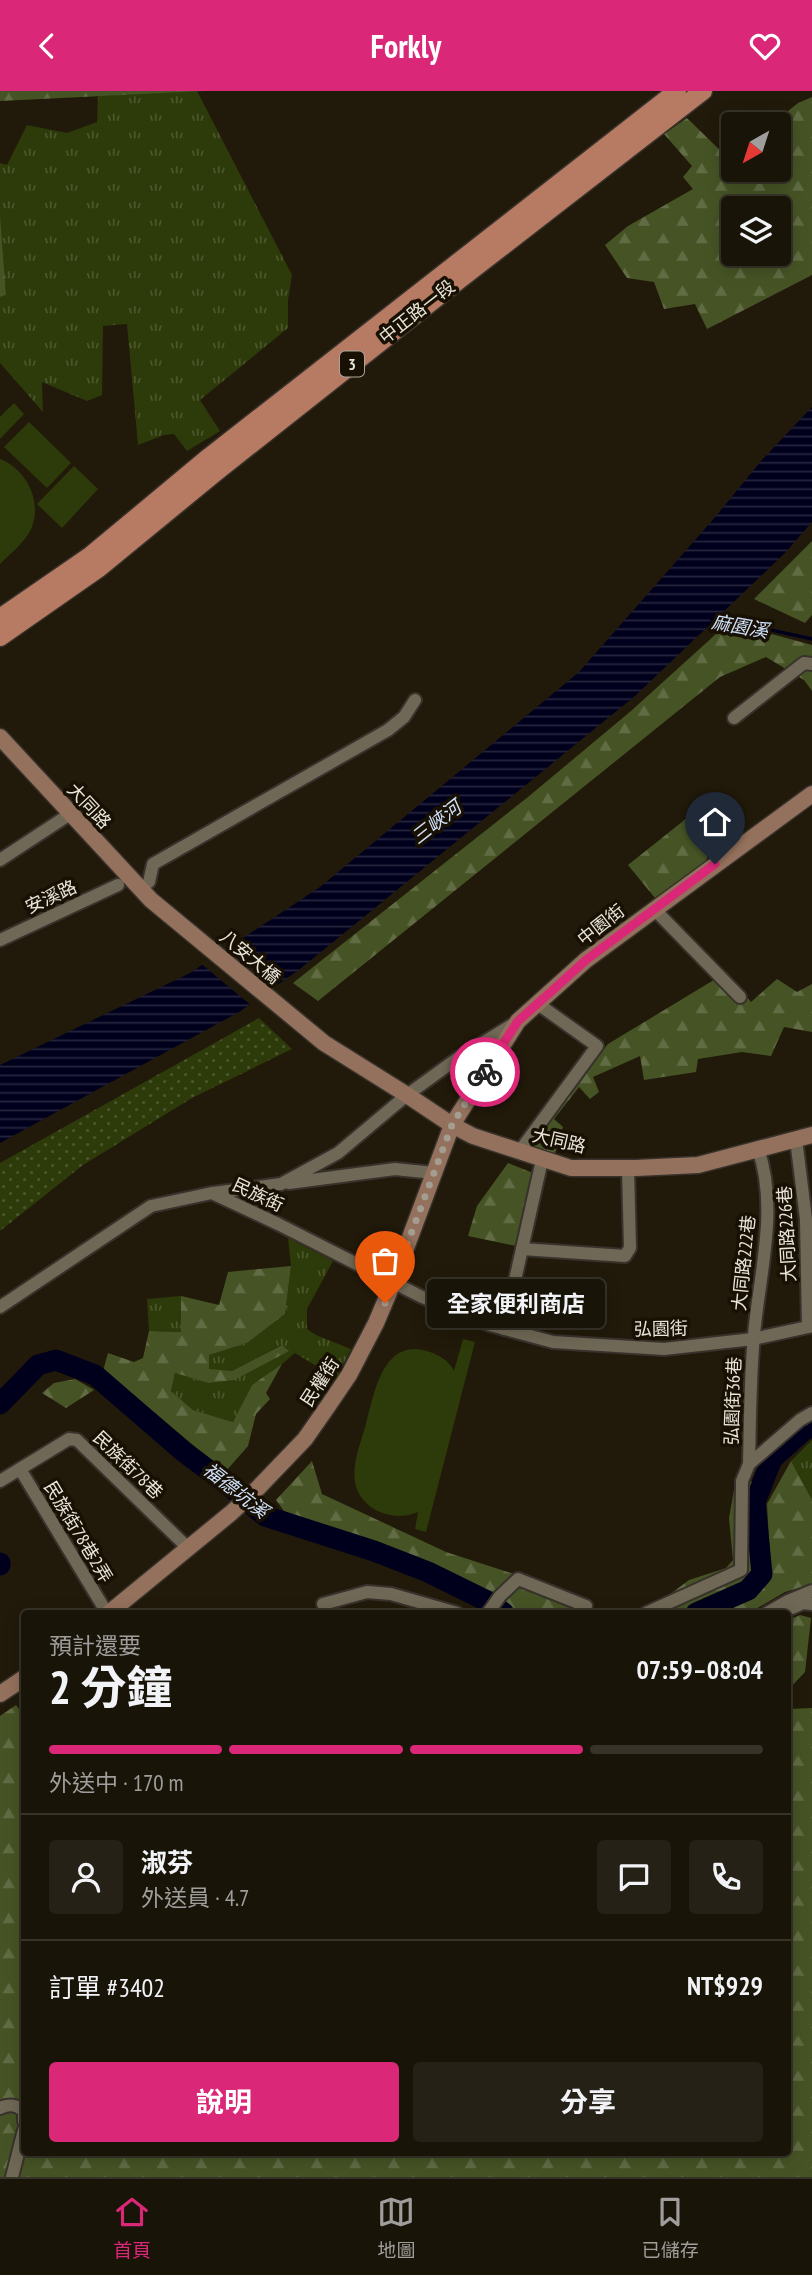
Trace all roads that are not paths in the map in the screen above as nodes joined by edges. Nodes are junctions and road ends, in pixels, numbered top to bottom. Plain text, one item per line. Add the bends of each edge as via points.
1 (677, 91) edge
2 (703, 91) edge
3 (0, 618) edge
4 (0, 637) edge
5 (812, 664) edge
6 (415, 700) dead end
7 (734, 718) dead end
8 (0, 737) edge
9 (812, 794) edge
10 (70, 814) junction
11 (0, 860) edge
12 (149, 882) dead end
13 (118, 885) dead end
14 (151, 900) joint
15 (654, 909) junction
16 (0, 940) edge
17 (740, 997) dead end
18 (538, 1004) junction
19 (518, 1021) junction
20 (324, 1043) joint
21 (407, 1095) junction
22 (452, 1125) junction
23 (804, 1137) edge
24 (758, 1149) junction
25 (519, 1152) junction
26 (542, 1160) junction
27 (628, 1168) junction
28 (434, 1173) junction
29 (281, 1184) junction
30 (212, 1193) junction
31 (522, 1249) junction
32 (393, 1283) junction
33 (0, 1307) edge
34 (810, 1327) edge
35 (504, 1329) junction
36 (753, 1339) junction
37 (812, 1413) edge
38 (749, 1464) junction
39 (20, 1469) junction
40 (0, 1481) edge
41 (188, 1548) junction
42 (812, 1591) edge
43 (323, 1604) dead end
44 (812, 1604) edge
45 (106, 1610) edge
46 (112, 1610) edge
47 (447, 1610) edge
48 (490, 1610) edge
49 (585, 1610) edge
50 (653, 1610) edge
51 (772, 1610) edge
52 (789, 1610) edge
53 (21, 1685) edge
54 (0, 1694) edge
55 (0, 2108) edge
56 (21, 2108) edge
57 (21, 2142) edge
58 (12, 2177) edge

1 - 3 main road, 中正路一段 / 3 via 209,457 90,556
2 - 4 main road, 中正路一段 / 3 via 459,279 99,568
5 - 7 street via 804,663
6 - 12 street via 388,730 153,864
8 - 10 street, 大同路
9 - 15 street, 中園街
10 - 11 street
10 - 14 street, 大同路
13 - 16 street, 安溪路
14 - 20 street, 八安大橋
15 - 17 street
15 - 18 street, 中園街 via 586,960
18 - 19 street, 中園街
18 - 25 street via 597,1046
19 - 21 street
19 - 22 street, 中園街
20 - 21 street, 大同路
21 - 22 street, 大同路
21 - 29 street via 338,1153
22 - 25 street, 大同路
22 - 28 street, 民權街
23 - 24 street, 大同路
23 - 34 street, 大同路226巷
24 - 27 street, 大同路 via 698,1165
24 - 36 street, 大同路222巷 via 768,1214
25 - 26 street, 大同路
26 - 27 street, 大同路 via 572,1168
26 - 31 street
27 - 31 street via 630,1248 625,1256
28 - 29 street via 396,1168
28 - 32 street, 民權街
29 - 30 street
30 - 32 street, 民族街
30 - 33 street, 民族街 via 151,1206
31 - 35 street
32 - 35 street, 弘園街
32 - 41 street, 民權街 via 349,1375 305,1439 258,1488
34 - 36 street, 弘園街
35 - 36 street, 弘園街 via 554,1342 638,1348
36 - 38 street, 弘園街36巷
37 - 38 street
38 - 50 street, 弘園街36巷 via 742,1481 741,1570
39 - 40 street, 民族街78巷
39 - 41 street, 民族街78巷 via 68,1439 77,1440
39 - 45 street, 民族街78巷2弄
41 - 46 street
42 - 51 street
43 - 47 street via 367,1592
44 - 52 street
48 - 49 street via 519,1579 586,1606
53 - 54 street
55 - 56 street
57 - 58 street

